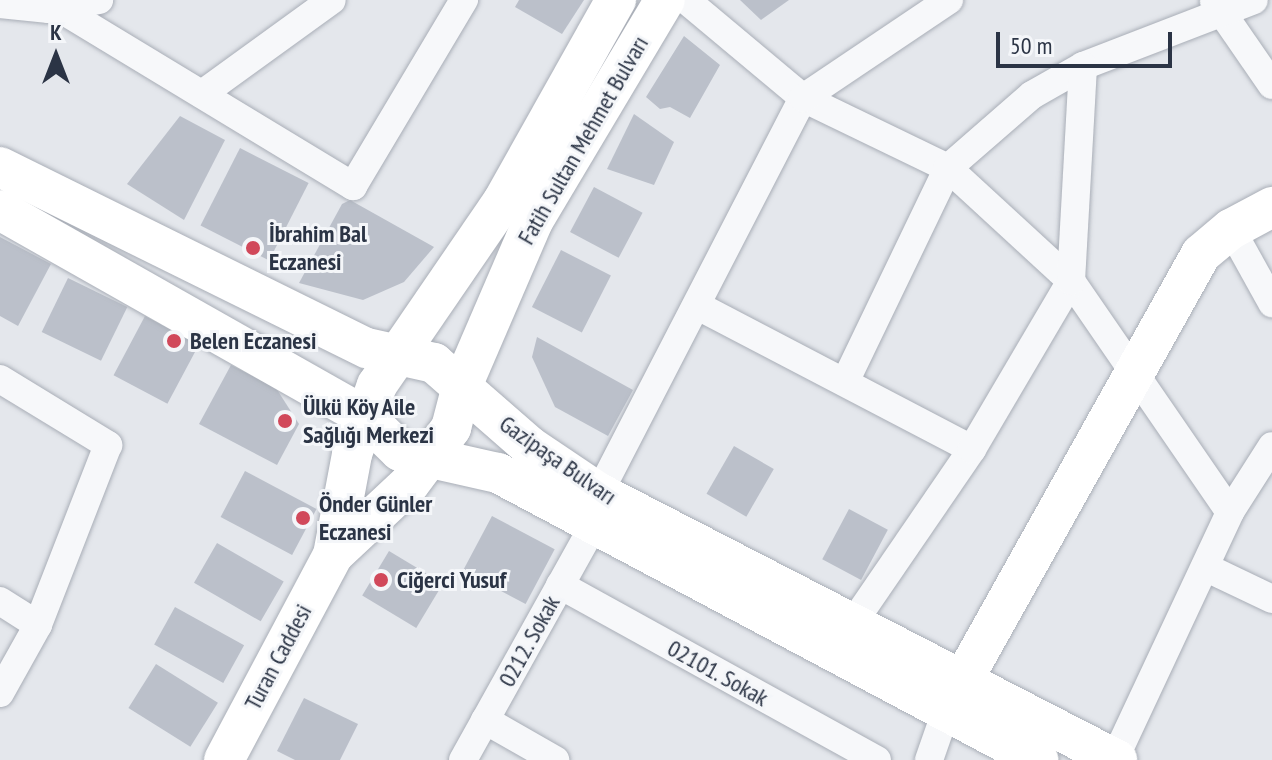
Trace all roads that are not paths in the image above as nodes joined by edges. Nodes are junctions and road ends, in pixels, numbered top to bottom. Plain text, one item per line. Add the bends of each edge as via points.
1 (99, 0) edge
2 (332, 0) edge
3 (464, 0) edge
4 (616, 0) edge
5 (665, 0) edge
6 (686, 0) edge
7 (949, 0) edge
8 (1254, 0) edge
9 (0, 4) edge
10 (1217, 7) edge
11 (59, 8) junction
12 (1083, 66) junction
13 (1272, 85) edge
14 (202, 94) junction
15 (803, 98) junction
16 (0, 167) edge
17 (948, 168) junction
18 (1272, 207) edge
19 (0, 210) edge
20 (1231, 229) junction
21 (1071, 281) junction
22 (1272, 303) edge
23 (698, 306) junction
24 (400, 353) junction
25 (1134, 376) junction
26 (0, 379) edge
27 (845, 382) junction
28 (462, 386) junction
29 (364, 416) junction
30 (1272, 446) edge
31 (972, 449) junction
32 (428, 456) junction
33 (597, 508) junction
34 (1230, 512) junction
35 (333, 555) junction
36 (1205, 567) junction
37 (560, 585) junction
38 (1272, 599) edge
39 (0, 601) edge
40 (853, 623) junction
41 (38, 625) junction
42 (0, 693) edge
43 (952, 696) junction
44 (485, 720) junction
45 (1116, 759) edge
46 (224, 760) edge
47 (463, 760) edge
48 (555, 760) edge
49 (877, 760) edge
50 (929, 760) edge
51 (1038, 760) edge

1 - 11 street
2 - 14 street
3 - 14 street via 353,186
4 - 24 main road, Fatih Sultan Mehmet Bulvarı via 503,201
5 - 28 main road, Fatih Sultan Mehmet Bulvarı via 533,221
6 - 15 street
7 - 15 street
8 - 10 street
9 - 11 street
10 - 12 street
10 - 13 street
11 - 14 street
12 - 17 street via 1032,95
12 - 21 street
15 - 17 street
15 - 23 street, 0212. Sokak
16 - 24 main road, Gazipaşa Bulvarı via 367,348
17 - 21 street
17 - 27 street
18 - 20 main road
19 - 29 main road, Gazipaşa Bulvarı
20 - 22 street
20 - 25 main road via 1201,254
21 - 25 street
21 - 31 street
23 - 27 street
23 - 33 street, 0212. Sokak
24 - 28 main road, Gazipaşa Bulvarı via 434,363
24 - 29 main road, Fatih Sultan Mehmet Bulvarı via 377,385
25 - 34 street
25 - 43 main road
26 - 41 street via 108,445
27 - 31 street
28 - 32 main road, Fatih Sultan Mehmet Bulvarı via 451,428
28 - 33 main road, Gazipaşa Bulvarı
29 - 32 main road, Gazipaşa Bulvarı via 400,451
29 - 35 main road, Fatih Sultan Mehmet Bulvarı
30 - 34 street
31 - 40 street
32 - 33 main road, Gazipaşa Bulvarı via 498,473
32 - 35 main road, Fatih Sultan Mehmet Bulvarı via 410,483
33 - 37 street, 0212. Sokak
33 - 40 main road, Gazipaşa Bulvarı
33 - 43 main road, Gazipaşa Bulvarı
34 - 36 street
35 - 46 main road, Turan Caddesi
36 - 38 street
36 - 45 street
37 - 44 street, 0212. Sokak
37 - 49 street, 02101. Sokak
39 - 41 street
40 - 43 main road, Gazipaşa Bulvarı
41 - 42 street
43 - 45 main road, Gazipaşa Bulvarı
43 - 50 street
43 - 51 main road, Gazipaşa Bulvarı
44 - 47 street, 0212. Sokak
44 - 48 street

